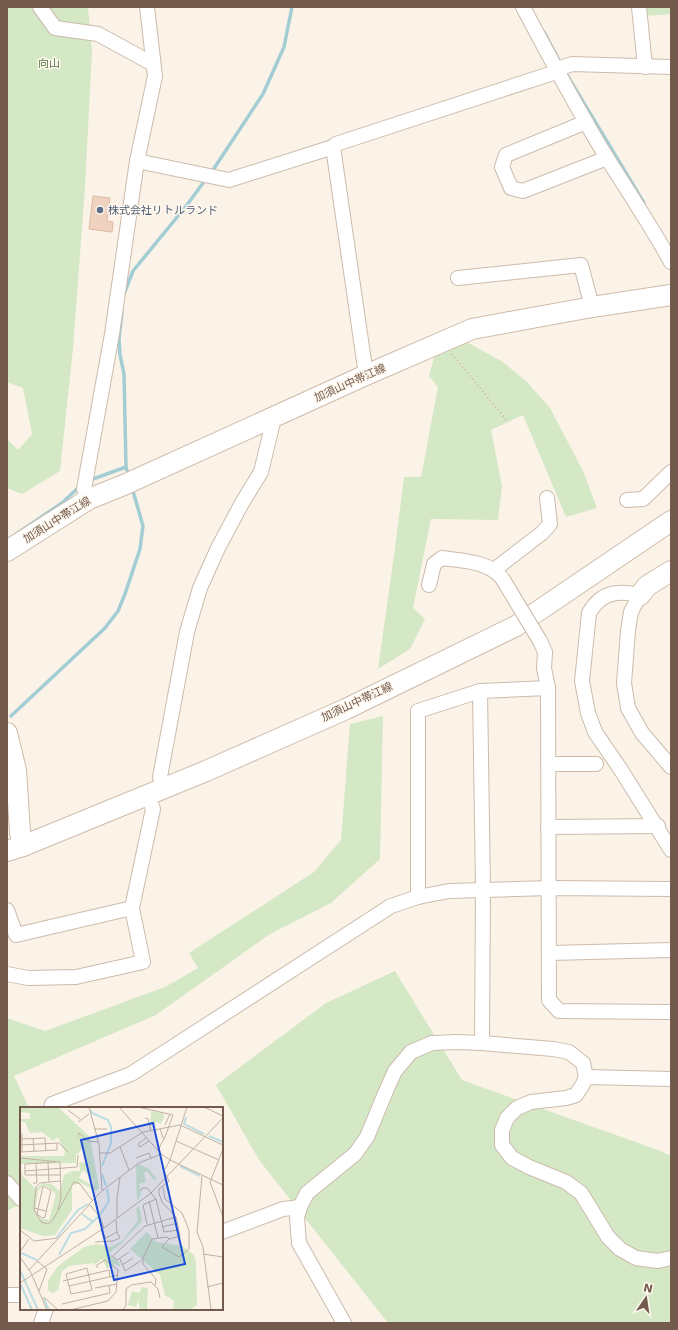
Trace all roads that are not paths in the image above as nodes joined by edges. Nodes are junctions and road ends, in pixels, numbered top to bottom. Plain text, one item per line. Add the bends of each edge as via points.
1 (40, 7) edge
2 (147, 7) edge
3 (523, 7) edge
4 (639, 7) edge
5 (153, 64) junction
6 (645, 67) junction
7 (671, 67) edge
8 (561, 68) junction
9 (586, 122) junction
10 (333, 147) junction
11 (607, 158) junction
12 (137, 161) junction
13 (669, 253) edge
14 (458, 278) dead end
15 (671, 295) edge
16 (592, 307) junction
17 (366, 375) junction
18 (274, 418) junction
19 (671, 472) edge
20 (547, 498) dead end
21 (89, 499) junction
22 (627, 500) dead end
23 (671, 521) edge
24 (7, 552) edge
25 (671, 571) edge
26 (498, 574) junction
27 (429, 585) dead end
28 (640, 595) junction
29 (548, 688) junction
30 (480, 692) junction
31 (7, 733) edge
32 (548, 764) junction
33 (596, 764) dead end
34 (671, 767) edge
35 (156, 792) junction
36 (658, 826) junction
37 (548, 827) junction
38 (15, 849) edge
39 (671, 850) edge
40 (548, 888) junction
41 (483, 889) junction
42 (671, 889) edge
43 (418, 897) junction
44 (132, 908) junction
45 (7, 910) edge
46 (671, 950) edge
47 (550, 953) junction
48 (7, 974) edge
49 (671, 1012) edge
50 (482, 1043) junction
51 (586, 1078) junction
52 (671, 1079) edge
53 (51, 1107) edge
54 (7, 1183) edge
55 (20, 1198) edge
56 (300, 1207) junction
57 (223, 1232) edge
58 (671, 1258) edge
59 (7, 1295) edge
60 (20, 1295) edge
61 (46, 1310) edge
62 (41, 1323) edge
63 (344, 1323) edge

1 - 5 street via 55,28 98,34
2 - 5 street
3 - 8 street
4 - 6 street
5 - 12 street via 155,76
6 - 7 street
6 - 8 street via 572,64
8 - 9 street
8 - 10 street
9 - 11 street
9 - 11 street via 506,155 502,167 511,188 523,191
10 - 12 street via 229,180
10 - 17 street
11 - 13 street
12 - 21 street via 112,334 84,489
14 - 16 street via 580,265
15 - 16 main road, 加須山中帯江線
16 - 17 main road, 加須山中帯江線 via 472,330
17 - 18 main road, 加須山中帯江線
18 - 21 main road, 加須山中帯江線
18 - 35 street via 261,472 218,548 200,588 187,632
19 - 22 street via 643,499
20 - 26 street via 550,524
21 - 24 main road, 加須山中帯江線
23 - 35 main road, 加須山中帯江線 via 516,626 346,708
25 - 28 main road via 647,586
26 - 27 street via 479,564 442,558 434,564
26 - 29 street, bridge via 545,652 544,668
28 - 34 street via 631,612 628,631 624,683 628,708 642,733
28 - 36 street via 625,592 605,596 594,603 589,613 582,681 588,713 595,732
29 - 30 street
29 - 32 street
30 - 41 street
30 - 43 street via 418,711
31 - 38 main road, 加須山中帯江線 via 16,770 20,832
32 - 33 street
32 - 37 street
35 - 38 main road, 加須山中帯江線
35 - 44 street
36 - 37 street
36 - 39 street
37 - 40 street
40 - 41 street
40 - 42 street
40 - 47 street
41 - 43 street via 449,891
41 - 50 street
43 - 53 street via 391,906 131,1074 52,1104
44 - 45 street via 16,935
44 - 48 street via 142,962 76,977 28,978
46 - 47 street
47 - 49 street via 549,1000 558,1012
50 - 51 street via 569,1052 583,1063
50 - 56 street via 432,1043 411,1052 395,1071 368,1137 355,1154 307,1193
51 - 52 street
51 - 58 street via 576,1095 531,1102 517,1108 507,1118 502,1130 502,1145 512,1158 566,1182 581,1193 608,1237 620,1249 636,1258 658,1262
54 - 55 street
56 - 57 street via 283,1209
56 - 63 street via 297,1217 299,1243
59 - 60 street
61 - 62 street

